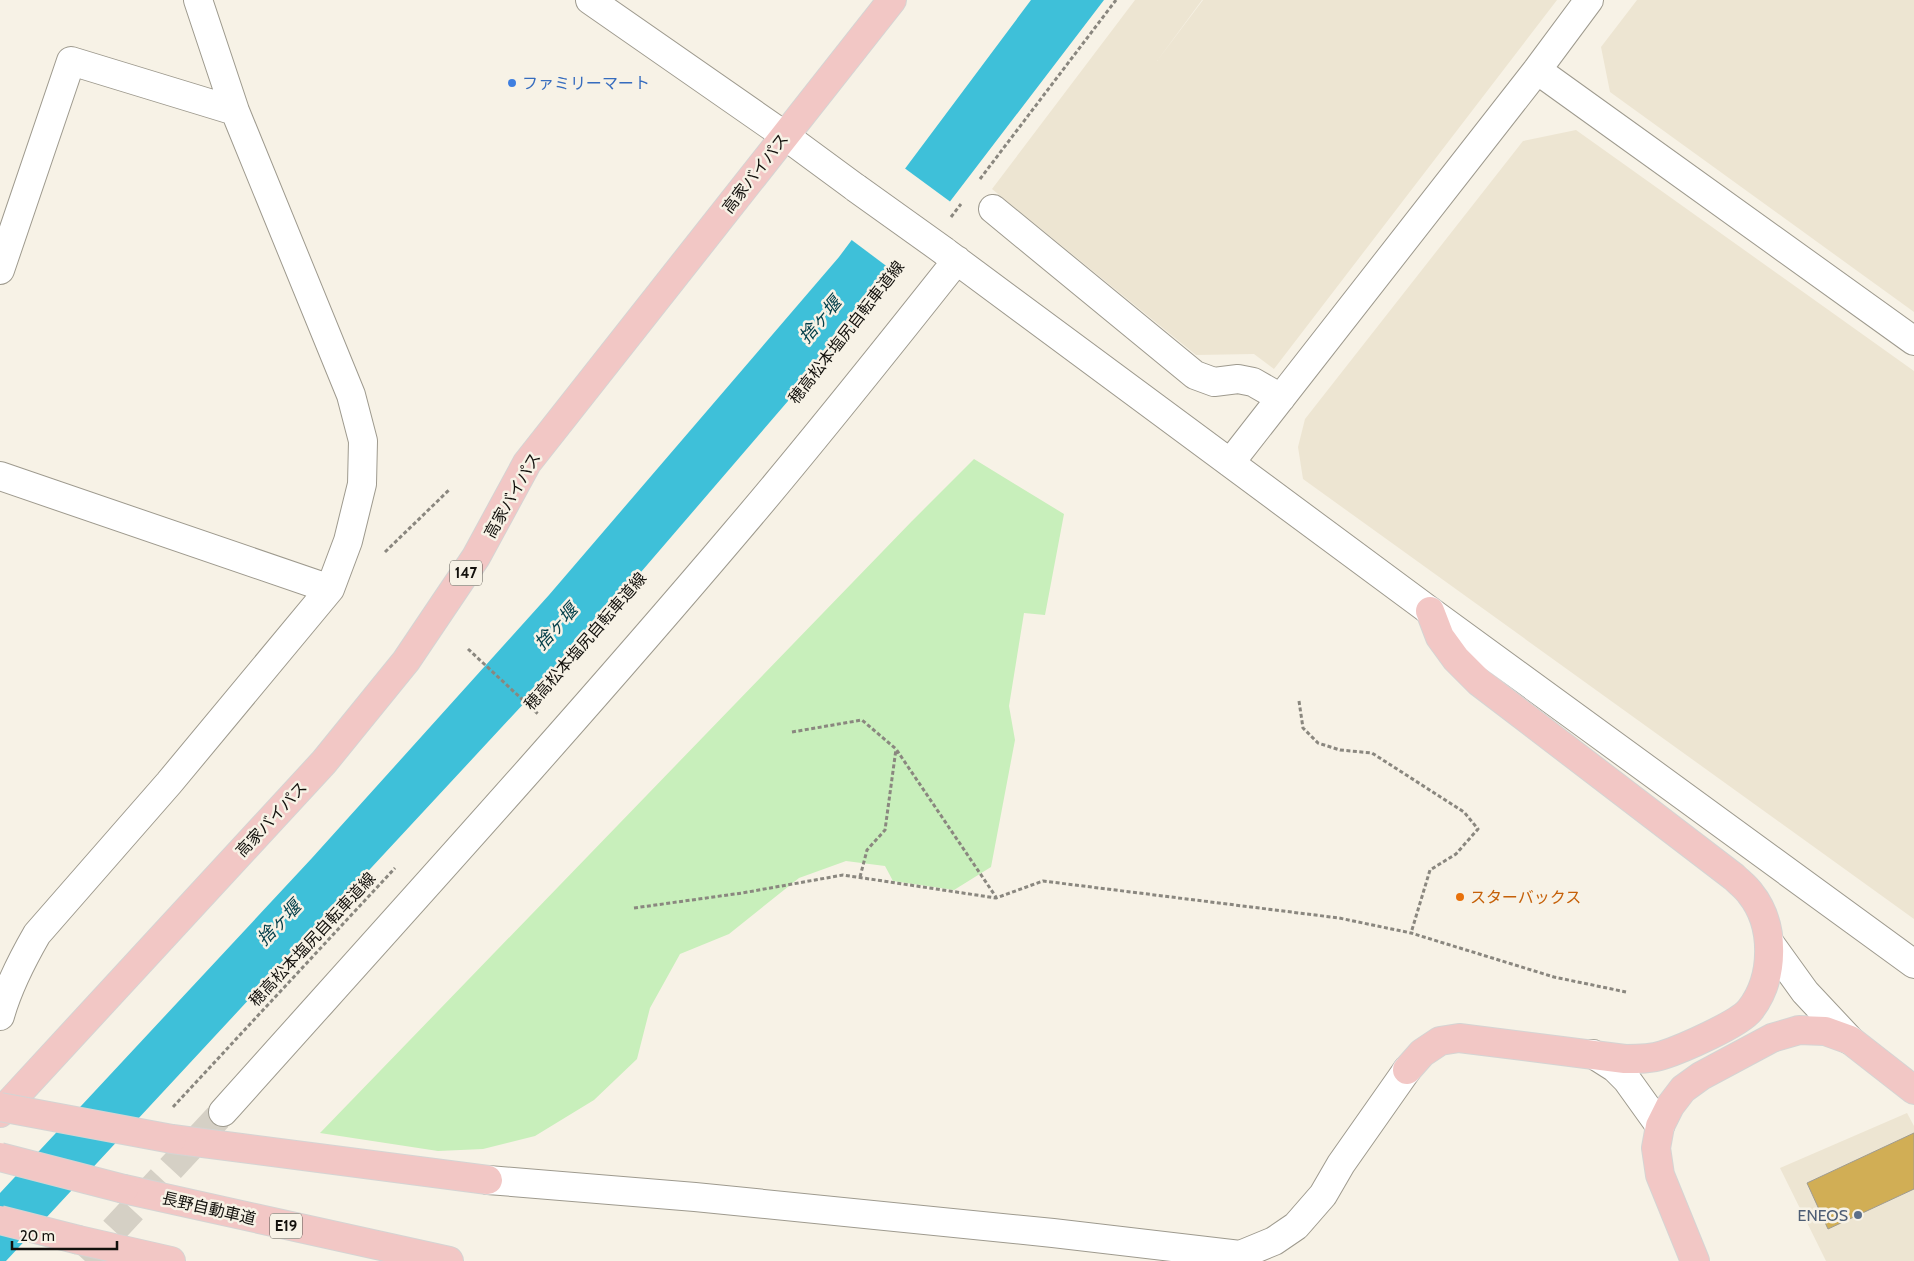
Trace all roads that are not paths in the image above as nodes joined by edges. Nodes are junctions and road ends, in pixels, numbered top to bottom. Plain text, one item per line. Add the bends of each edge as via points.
1 (198, 0) edge
2 (590, 0) edge
3 (892, 0) edge
4 (1589, 0) edge
5 (1537, 70) junction
6 (235, 111) junction
7 (784, 135) junction
8 (993, 209) dead end
9 (950, 255) junction
10 (0, 270) edge
11 (1914, 341) edge
12 (1281, 398) junction
13 (1230, 463) junction
14 (0, 476) edge
15 (330, 588) junction
16 (1430, 611) junction
17 (1769, 942) junction
18 (1914, 964) edge
19 (2, 1004) edge
20 (1850, 1040) junction
21 (1593, 1054) junction
22 (1407, 1070) joint
23 (1914, 1090) edge
24 (0, 1107) edge
25 (223, 1112) tunnel mouth
26 (0, 1114) edge
27 (1660, 1126) junction
28 (0, 1157) edge
29 (488, 1180) joint
30 (0, 1220) edge
31 (171, 1261) edge
32 (449, 1261) edge
33 (1695, 1261) edge

1 - 6 street
2 - 7 street
3 - 7 highway, 高家バイパス / 147
4 - 5 street
5 - 11 street
5 - 12 street
6 - 10 street via 70,61
6 - 15 street via 351,395 363,441 362,484 348,541
7 - 9 street, bridge
7 - 26 highway, 高家バイパス / 147 via 527,463 476,557 406,661 324,762
8 - 12 street via 1195,375 1214,382 1238,379 1253,382
9 - 13 street
9 - 25 street via 906,325 738,531
12 - 13 street
13 - 16 street
14 - 15 street
15 - 19 street via 170,784 37,934
16 - 17 highway via 1440,637 1479,682 1751,893 1764,918
16 - 18 street
17 - 20 street via 1805,992
17 - 21 highway via 1770,967 1762,992 1750,1011 1734,1024 1654,1057 1625,1059
20 - 23 highway
20 - 27 highway via 1825,1031 1799,1030 1772,1038 1683,1089
21 - 22 highway via 1459,1038 1440,1041 1422,1053
21 - 27 street via 1627,1080
22 - 29 street via 1322,1196 1296,1226 1274,1241 1240,1254 714,1198
24 - 29 highway, bridge via 172,1139
27 - 33 highway via 1656,1148 1660,1175
28 - 32 highway, 長野自動車道 / E19, bridge via 124,1189
30 - 31 highway, bridge

